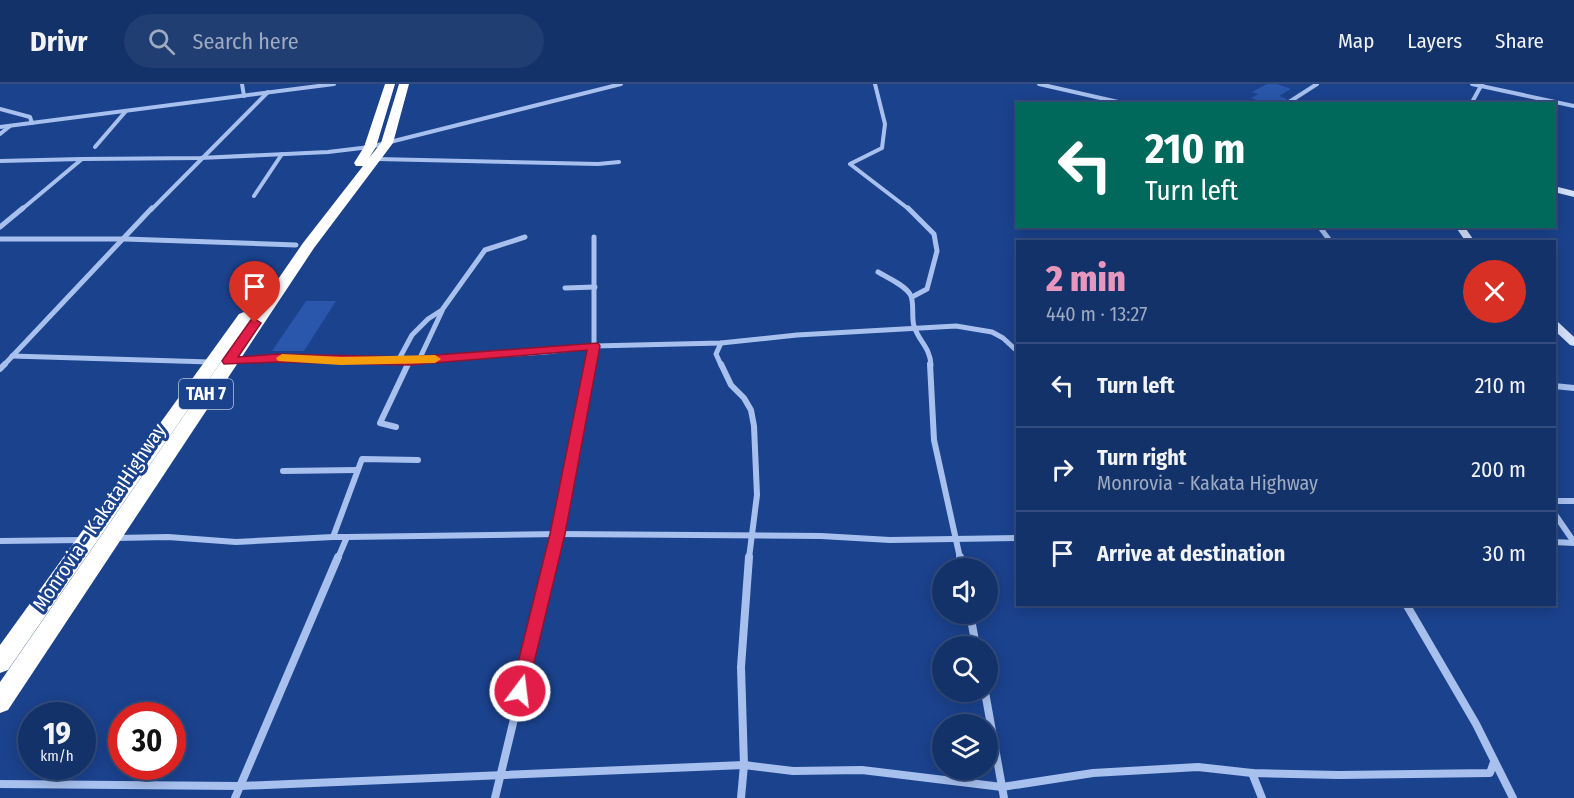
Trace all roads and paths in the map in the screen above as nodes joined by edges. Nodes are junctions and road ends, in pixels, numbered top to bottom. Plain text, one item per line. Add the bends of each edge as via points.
1 (242, 84) edge
2 (334, 84) edge
3 (390, 84) edge
4 (404, 84) edge
5 (621, 84) edge
6 (875, 84) edge
7 (1039, 84) edge
8 (1309, 84) edge
9 (1472, 84) edge
10 (1317, 85) edge
11 (1481, 85) edge
12 (268, 93) junction
13 (244, 96) junction
14 (1118, 102) edge
15 (1289, 102) edge
16 (1472, 102) edge
17 (1574, 106) edge
18 (0, 109) edge
19 (127, 111) junction
20 (32, 123) junction
21 (10, 126) junction
22 (0, 127) edge
23 (0, 134) edge
24 (95, 147) dead end
25 (378, 149) junction
26 (282, 154) junction
27 (200, 158) junction
28 (82, 159) junction
29 (0, 161) edge
30 (619, 162) dead end
31 (1556, 190) edge
32 (1574, 194) edge
33 (254, 196) dead end
34 (0, 227) edge
35 (525, 237) dead end
36 (594, 237) dead end
37 (0, 238) edge
38 (125, 239) junction
39 (296, 245) junction
40 (878, 272) dead end
41 (595, 287) junction
42 (565, 288) dead end
43 (912, 297) junction
44 (442, 310) junction
45 (1556, 326) edge
46 (914, 328) junction
47 (721, 343) junction
48 (1574, 343) edge
49 (594, 346) junction
50 (1016, 350) edge
51 (12, 356) junction
52 (419, 360) junction
53 (398, 361) junction
54 (409, 361) junction
55 (220, 362) junction
56 (0, 369) edge
57 (1556, 386) edge
58 (1574, 388) edge
59 (396, 427) dead end
60 (418, 460) dead end
61 (357, 470) junction
62 (283, 471) dead end
63 (1556, 501) edge
64 (1574, 501) edge
65 (1556, 516) edge
66 (558, 534) junction
67 (333, 537) junction
68 (347, 537) junction
69 (750, 537) junction
70 (109, 538) junction
71 (1016, 538) edge
72 (957, 539) junction
73 (86, 540) junction
74 (0, 541) edge
75 (1556, 542) edge
76 (1574, 542) edge
77 (960, 558) edge
78 (1407, 606) edge
79 (0, 663) edge
80 (0, 702) edge
81 (987, 702) edge
82 (1494, 762) junction
83 (744, 765) junction
84 (1252, 773) junction
85 (500, 774) junction
86 (0, 784) edge
87 (240, 786) junction
88 (1002, 787) junction
89 (235, 798) edge
90 (495, 798) edge
91 (741, 798) edge
92 (1004, 798) edge
93 (1262, 798) edge
94 (1513, 798) edge

1 - 13 street
2 - 12 street
3 - 25 highway, Monrovia - Kakata Highway / TAH 7
4 - 25 highway, Monrovia - Kakata Highway / TAH 7
5 - 25 street
6 - 43 street via 885,123 885,142 882,148 850,164 910,210 934,234 937,251 929,285
7 - 14 street
8 - 10 street
9 - 11 street
10 - 15 street
11 - 16 street
11 - 17 street
12 - 13 street
12 - 27 street
13 - 19 street
18 - 20 street via 30,117
19 - 20 street
19 - 24 street
20 - 21 street
21 - 22 street
21 - 23 street
25 - 26 street
25 - 30 street via 598,164
25 - 39 highway, Monrovia - Kakata Highway / TAH 7
25 - 55 highway, Monrovia - Kakata Highway / TAH 7
26 - 27 street
26 - 33 street
27 - 28 street
27 - 38 street
28 - 29 street
28 - 34 street
31 - 32 street
35 - 44 street via 485,249
36 - 41 street
37 - 38 street
38 - 39 street
38 - 51 street
39 - 55 highway, Monrovia - Kakata Highway / TAH 7
40 - 43 street
41 - 42 street
41 - 49 street
43 - 46 street
44 - 52 street
44 - 53 street via 412,335
45 - 48 street
46 - 47 street
46 - 50 street via 981,327 1005,339
46 - 72 street via 930,353 934,440
47 - 49 street
47 - 69 street via 716,354 731,385 751,410 754,426 757,495
49 - 52 street
49 - 66 street
51 - 55 street
51 - 56 street
52 - 54 street
53 - 54 street
53 - 55 street via 278,358
54 - 59 street via 380,423
55 - 70 highway, Monrovia - Kakata Highway / TAH 7
55 - 73 highway, Monrovia - Kakata Highway / TAH 7
57 - 58 street
60 - 61 street via 362,459
61 - 62 street
61 - 67 street
63 - 64 street
65 - 76 street
66 - 68 street
66 - 69 street
66 - 85 street
67 - 68 street
67 - 70 street via 236,542
68 - 87 street
69 - 72 street
69 - 83 street via 741,667
70 - 80 highway, Monrovia - Kakata Highway / TAH 7
71 - 72 street
72 - 77 street
73 - 74 street
73 - 79 highway, Monrovia - Kakata Highway / TAH 7
75 - 76 street
78 - 82 street
81 - 88 street
82 - 84 street via 1490,773
82 - 94 street
83 - 85 street
83 - 88 street via 793,771 862,770
83 - 91 street
84 - 88 street via 1187,768 1093,773
84 - 93 street
85 - 87 street
85 - 90 street
86 - 87 street
87 - 89 street
88 - 92 street

